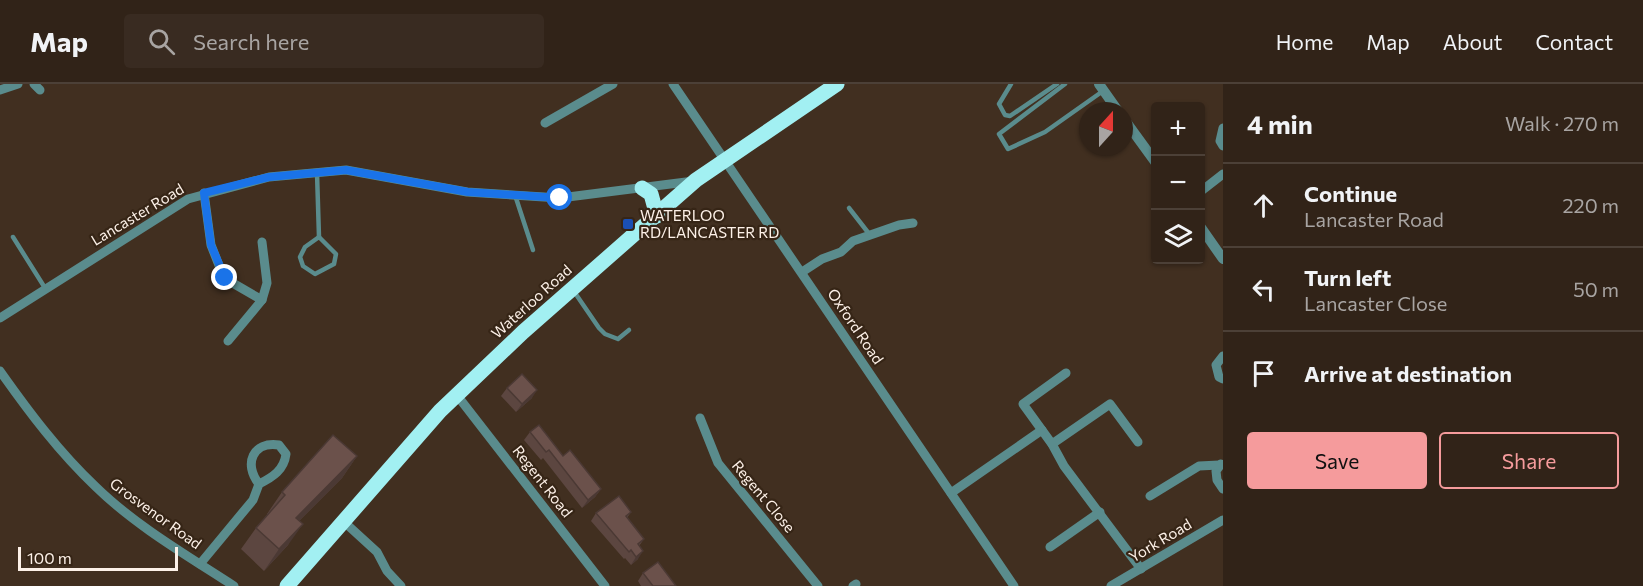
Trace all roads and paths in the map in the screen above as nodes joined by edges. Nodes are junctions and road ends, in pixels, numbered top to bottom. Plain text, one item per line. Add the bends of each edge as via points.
1 (18, 84) edge
2 (613, 84) edge
3 (673, 84) edge
4 (837, 84) edge
5 (1011, 84) edge
6 (1057, 84) edge
7 (1065, 84) edge
8 (1101, 87) edge
9 (0, 90) edge
10 (1112, 102) edge
11 (545, 123) dead end
12 (1223, 128) edge
13 (1133, 132) edge
14 (1223, 146) edge
15 (1151, 157) edge
16 (726, 160) junction
17 (317, 172) junction
18 (1223, 174) edge
19 (696, 180) junction
20 (642, 188) junction
21 (1205, 188) edge
22 (204, 193) junction
23 (515, 195) junction
24 (849, 208) dead end
25 (657, 216) junction
26 (913, 223) dead end
27 (1205, 233) edge
28 (870, 235) junction
29 (13, 237) dead end
30 (319, 237) junction
31 (262, 242) dead end
32 (533, 250) dead end
33 (1223, 259) edge
34 (802, 272) junction
35 (45, 288) junction
36 (572, 288) junction
37 (262, 300) junction
38 (0, 318) edge
39 (629, 330) dead end
40 (228, 341) dead end
41 (1223, 356) edge
42 (0, 371) edge
43 (1066, 373) dead end
44 (1223, 379) edge
45 (456, 394) junction
46 (700, 418) dead end
47 (1042, 430) junction
48 (1138, 442) dead end
49 (1052, 444) junction
50 (1221, 464) edge
51 (259, 483) junction
52 (1223, 489) edge
53 (951, 493) junction
54 (1150, 496) dead end
55 (1100, 512) junction
56 (342, 520) junction
57 (1223, 520) edge
58 (1050, 547) dead end
59 (200, 564) junction
60 (1141, 569) junction
61 (234, 586) edge
62 (287, 586) edge
63 (401, 586) edge
64 (605, 586) edge
65 (818, 586) edge
66 (1014, 586) edge
67 (1112, 586) edge

1 - 9 street
2 - 11 street
3 - 16 street, Oxford Road
4 - 16 highway, Waterloo Road
5 - 6 lane via 999,104 1005,115 1010,116
7 - 8 lane via 999,134 1008,149 1045,132
8 - 10 street
12 - 14 street
13 - 15 street
16 - 19 highway, Waterloo Road
16 - 34 street, Oxford Road
17 - 22 street, Lancaster Road via 269,177
17 - 23 street, Lancaster Road via 346,170 468,192
17 - 30 lane
18 - 21 street
19 - 20 street, Lancaster Road
19 - 25 highway, Waterloo Road
20 - 23 street, Lancaster Road via 560,198
20 - 25 highway via 651,194
22 - 35 street, Lancaster Road via 188,199
22 - 37 street via 211,245 225,278
23 - 32 lane
24 - 28 lane
25 - 36 highway, Waterloo Road
26 - 28 street
27 - 33 street
28 - 34 street
29 - 35 lane
30 - 30 lane via 305,247 300,257 303,266 315,274 334,264 336,254
31 - 37 street via 267,283
34 - 53 street, Oxford Road
35 - 38 street, Lancaster Road
36 - 39 lane via 605,334 618,339
36 - 45 highway, Waterloo Road
37 - 40 street
41 - 44 street via 1216,365
42 - 59 street, Grosvenor Road via 39,426 97,489
43 - 47 street via 1023,404
45 - 56 highway, Waterloo Road
45 - 64 street, Regent Road
46 - 65 street, Regent Close via 718,463
47 - 49 street
47 - 53 street
48 - 49 street via 1110,404
49 - 55 street
50 - 52 street via 1216,471
50 - 54 street via 1199,466
51 - 51 street via 250,464 260,448 269,444 279,446 285,453 285,463 278,473
51 - 59 street via 253,500
53 - 66 street, Oxford Road
55 - 58 street
55 - 60 street
56 - 62 highway, Waterloo Road
56 - 63 street via 377,552
57 - 60 street, York Road
59 - 61 street, Grosvenor Road
60 - 67 street, York Road

